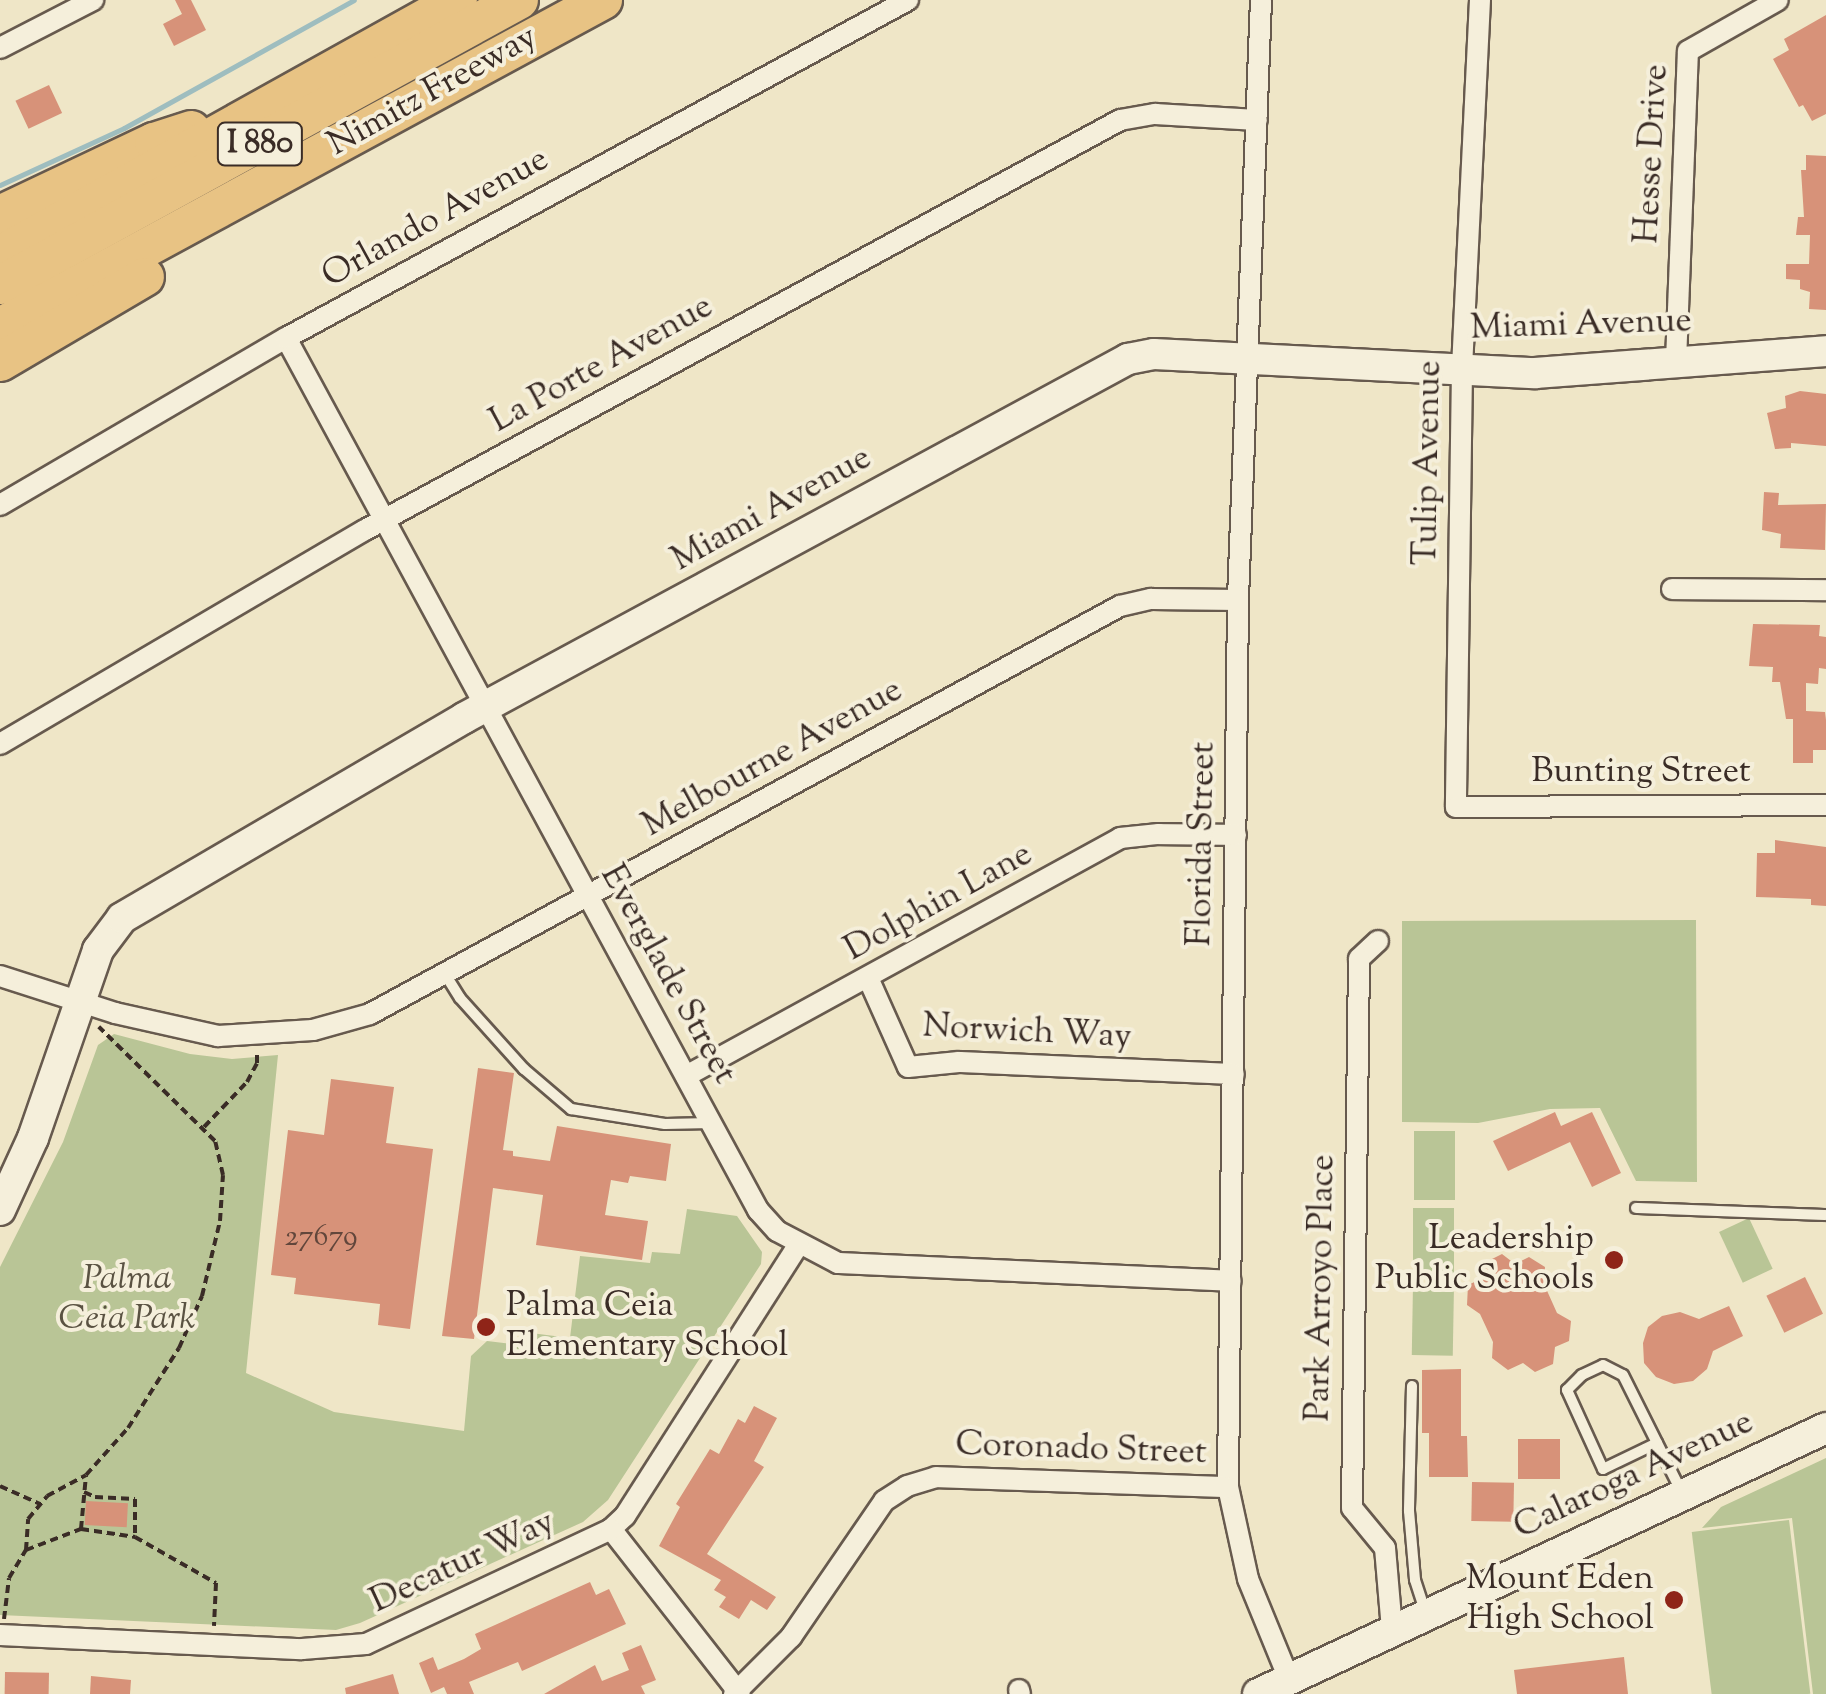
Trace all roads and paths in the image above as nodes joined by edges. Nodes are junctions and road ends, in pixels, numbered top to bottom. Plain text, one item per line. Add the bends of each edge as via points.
1 (94, 0) edge
2 (458, 0) edge
3 (519, 0) edge
4 (560, 0) edge
5 (603, 0) edge
6 (908, 0) edge
7 (1261, 0) edge
8 (1480, 0) edge
9 (1778, 0) edge
10 (0, 48) edge
11 (279, 103) junction
12 (1257, 120) junction
13 (274, 179) junction
14 (0, 215) edge
15 (162, 240) junction
16 (0, 255) edge
17 (0, 285) edge
18 (0, 327) edge
19 (286, 338) junction
20 (1826, 351) edge
21 (1246, 358) junction
22 (0, 362) edge
23 (1676, 362) junction
24 (1462, 369) junction
25 (0, 505) edge
26 (383, 520) junction
27 (1672, 589) dead end
28 (1826, 590) edge
29 (1238, 600) junction
30 (482, 709) junction
31 (0, 744) edge
32 (1826, 805) edge
33 (1456, 807) joint
34 (1236, 836) junction
35 (588, 898) junction
36 (1378, 941) dead end
37 (445, 974) junction
38 (0, 976) edge
39 (869, 980) junction
40 (82, 1002) junction
41 (258, 1036) junction
42 (1234, 1074) junction
43 (686, 1076) junction
44 (711, 1123) junction
45 (204, 1126) junction
46 (1636, 1208) dead end
47 (0, 1210) edge
48 (1826, 1216) edge
49 (798, 1246) junction
50 (1231, 1281) junction
51 (1412, 1386) dead end
52 (1826, 1428) edge
53 (1658, 1444) junction
54 (86, 1475) junction
55 (0, 1486) edge
56 (1228, 1487) junction
57 (84, 1492) junction
58 (1683, 1494) junction
59 (40, 1504) junction
60 (611, 1529) junction
61 (81, 1530) junction
62 (135, 1537) junction
63 (26, 1550) junction
64 (1426, 1614) junction
65 (1392, 1630) junction
66 (1, 1635) edge
67 (213, 1645) junction
68 (1289, 1680) junction
69 (737, 1693) edge
70 (1258, 1694) edge

1 - 10 street
2 - 11 highway, Nimitz Freeway / I 880
3 - 17 highway, I 880
4 - 15 highway, I 880 via 172,212
5 - 13 highway, Nimitz Freeway / I 880
6 - 19 street, Orlando Avenue
7 - 12 street, Florida Street
8 - 24 street, Tulip Avenue
9 - 23 street, Hesse Drive via 1688,51
11 - 14 highway via 154,142
11 - 16 highway, Nimitz Freeway / I 880
12 - 21 street, Florida Street
12 - 26 street, La Porte Avenue via 1156,114 1120,120
13 - 15 highway, Nimitz Freeway / I 880
13 - 22 highway via 264,207
15 - 18 highway, Nimitz Freeway / I 880
19 - 25 street, Orlando Avenue
19 - 26 street, Everglade Street
20 - 23 street, Miami Avenue
21 - 24 street, Miami Avenue
21 - 29 street, Florida Street
21 - 30 street, Miami Avenue via 1128,359
23 - 24 street, Miami Avenue via 1581,372
24 - 33 street, Tulip Avenue
26 - 30 street, Everglade Street
26 - 31 street, La Porte Avenue
27 - 28 street
29 - 34 street, Florida Street
29 - 35 street, Melbourne Avenue via 1151,599 1120,606
30 - 35 street, Everglade Street
30 - 40 street, Miami Avenue via 122,918 98,950
32 - 33 street, Bunting Street
34 - 39 street, Dolphin Lane via 1120,838
34 - 42 street, Florida Street
35 - 37 street, Melbourne Avenue
35 - 43 street, Everglade Street
36 - 65 street, Park Arroyo Place via 1359,959 1352,1508 1385,1548
37 - 41 street, Melbourne Avenue via 370,1014
37 - 44 lane via 524,1069 570,1108 665,1124
38 - 40 street, Melbourne Avenue
39 - 42 street, Norwich Way via 908,1067 959,1062
39 - 43 street, Dolphin Lane
40 - 41 street, Melbourne Avenue via 180,1029
40 - 45 path via 127,1058
40 - 47 street, Miami Avenue
41 - 45 path via 257,1063 247,1082
42 - 50 street, Florida Street
43 - 44 street, Everglade Street
44 - 49 street, Everglade Street via 758,1210
45 - 54 path via 223,1176 202,1296 179,1348 128,1428
46 - 48 lane
49 - 50 street, Everglade Street via 838,1263
49 - 60 street, Decatur Way via 626,1516
50 - 56 street, Florida Street
51 - 64 lane via 1409,1511 1415,1580
52 - 58 street, Calaroga Avenue
53 - 53 lane via 1624,1375 1604,1365 1567,1390 1603,1469
53 - 58 lane
54 - 57 path
54 - 59 path
55 - 59 path
56 - 68 street, Florida Street via 1248,1579
56 - 69 street, Coronado Street via 936,1477 907,1486 884,1501 791,1637
57 - 61 path
57 - 62 path via 135,1498
58 - 64 street, Calaroga Avenue
59 - 63 path via 28,1519
60 - 67 street, Decatur Way via 366,1644
60 - 69 street
61 - 62 path
61 - 63 path
62 - 67 path via 216,1583
63 - 66 path via 9,1578
64 - 65 street, Calaroga Avenue
65 - 68 street, Calaroga Avenue
66 - 67 street, Decatur Way
68 - 70 street, Calaroga Avenue

